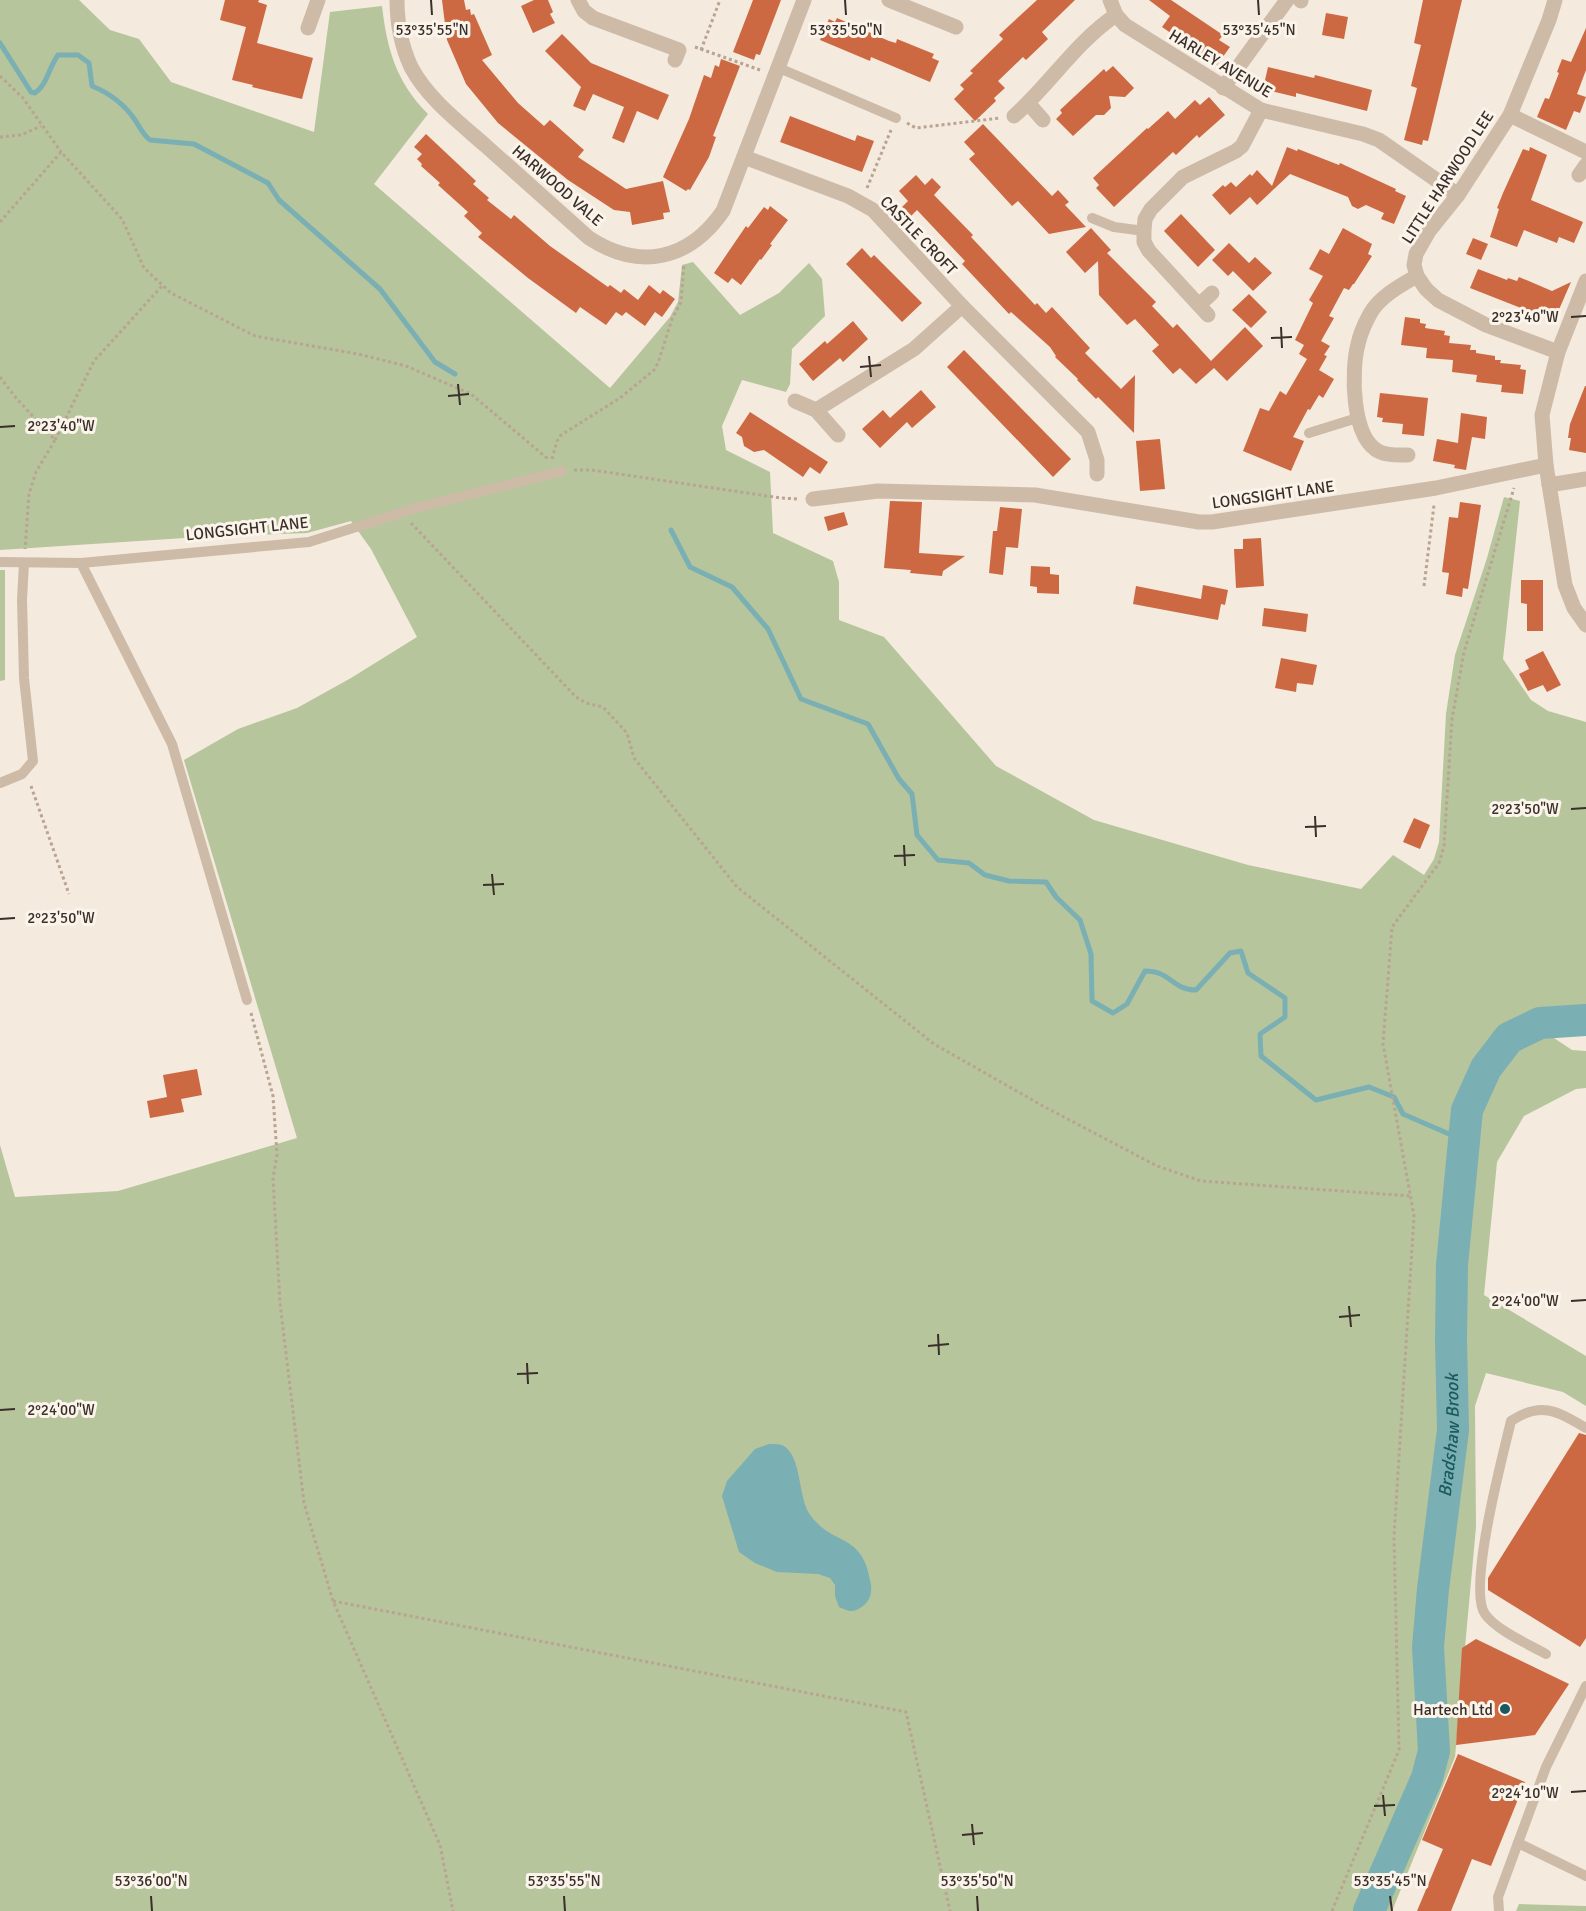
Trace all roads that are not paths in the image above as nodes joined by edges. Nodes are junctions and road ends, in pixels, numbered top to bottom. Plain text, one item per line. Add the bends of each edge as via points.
1 (318, 0) edge
2 (397, 0) edge
3 (578, 0) edge
4 (804, 0) edge
5 (889, 0) edge
6 (1110, 0) edge
7 (1296, 0) edge
8 (1555, 0) edge
9 (1116, 15) junction
10 (956, 27) dead end
11 (308, 28) dead end
12 (677, 55) road end
13 (777, 71) junction
14 (1223, 88) junction
15 (1028, 103) junction
16 (1261, 110) junction
17 (1510, 115) junction
18 (1014, 116) road end
19 (896, 118) road end
20 (1044, 120) dead end
21 (1586, 152) edge
22 (744, 157) junction
23 (1458, 195) junction
24 (1092, 218) dead end
25 (1144, 231) junction
26 (1417, 276) junction
27 (1586, 281) edge
28 (1212, 293) dead end
29 (962, 306) junction
30 (1558, 352) junction
31 (795, 401) dead end
32 (816, 410) junction
33 (1357, 418) junction
34 (1309, 433) dead end
35 (838, 435) dead end
36 (1408, 454) dead end
37 (1101, 464) dead end
38 (1546, 465) junction
39 (562, 471) road end
40 (1586, 479) edge
41 (1549, 485) junction
42 (813, 499) road end
43 (0, 562) edge
44 (24, 563) junction
45 (81, 563) junction
46 (1586, 626) edge
47 (0, 783) edge
48 (247, 1000) road end
49 (1586, 1428) edge
50 (1546, 1654) dead end
51 (1586, 1686) edge
52 (1518, 1843) junction
53 (1586, 1876) edge
54 (1499, 1911) edge

1 - 11 street
2 - 22 street, HARWOOD VALE via 401,42 424,88 601,246 647,257 678,251 699,238 723,211
3 - 12 street via 593,18
4 - 13 street, HARWOOD VALE
5 - 10 street via 934,24
6 - 9 street, HARLEY AVENUE
7 - 14 street
8 - 17 street, LITTLE HARWOOD LEE
9 - 14 street, HARLEY AVENUE via 1125,25
9 - 15 street via 1093,32
13 - 19 lane
13 - 22 street, HARWOOD VALE
14 - 16 street, HARLEY AVENUE
15 - 18 street
15 - 20 street
16 - 23 street, HARLEY AVENUE via 1379,140
16 - 25 street via 1242,146 1183,177 1151,209
17 - 21 street, LITTLE HARWOOD LEE
17 - 23 street, LITTLE HARWOOD LEE
22 - 29 street, CASTLE CROFT via 848,196 873,210
23 - 26 street, LITTLE HARWOOD LEE via 1416,254
24 - 25 lane via 1114,227
25 - 28 street via 1149,251 1204,310
26 - 30 street via 1438,300 1461,314
26 - 33 street via 1401,285 1371,313 1358,344
27 - 30 street
29 - 32 street via 914,349
29 - 37 street, CASTLE CROFT via 1088,432
30 - 38 street via 1542,415
31 - 32 street
32 - 35 street
33 - 34 lane
33 - 36 street via 1364,438 1379,452
38 - 41 street
38 - 42 street, LONGSIGHT LANE via 1436,488 1206,522 1035,495 878,490
39 - 45 lane, LONGSIGHT LANE via 401,513 309,542
40 - 41 street
41 - 46 street via 1565,585
43 - 44 lane, LONGSIGHT LANE
44 - 45 lane, LONGSIGHT LANE
44 - 47 lane via 24,678 33,761 26,771
45 - 48 lane via 172,744
49 - 50 lane via 1544,1408 1525,1412 1511,1421 1488,1521 1479,1594 1483,1612 1493,1623
51 - 52 lane via 1546,1767
52 - 53 lane
52 - 54 lane via 1498,1897

